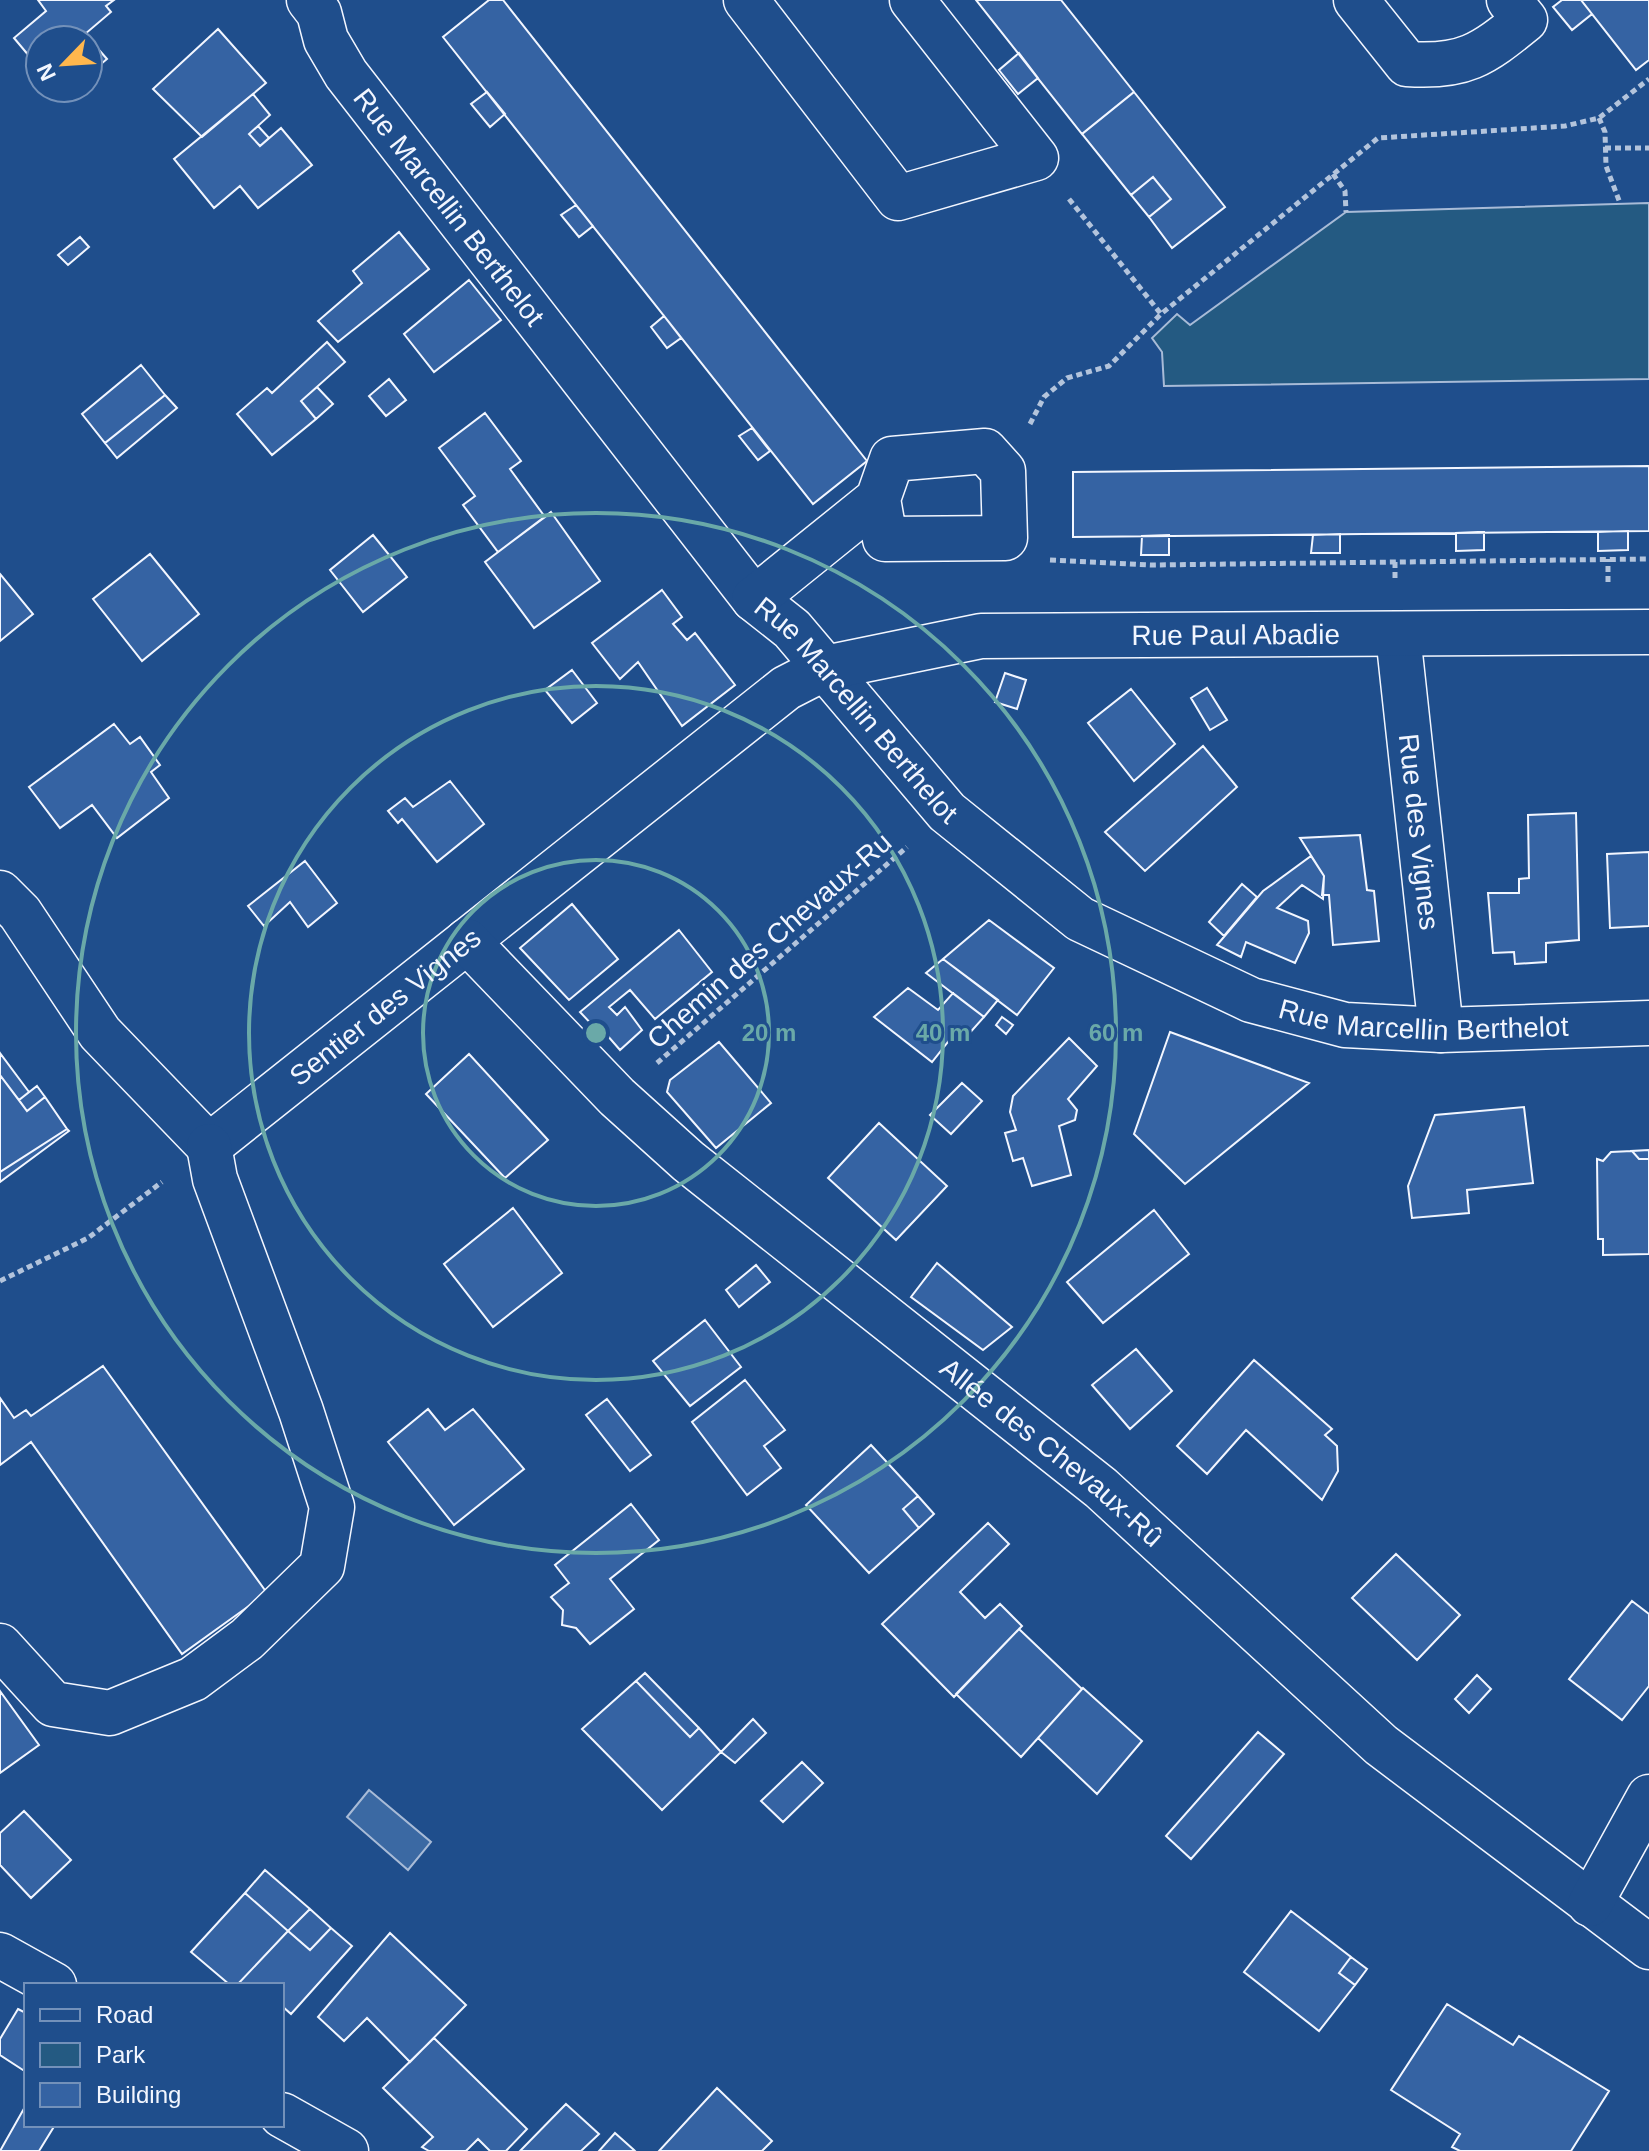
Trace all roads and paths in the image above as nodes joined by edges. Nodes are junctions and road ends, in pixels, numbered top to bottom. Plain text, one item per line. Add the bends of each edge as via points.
1 (309, 0) edge
2 (746, 0) edge
3 (912, 0) edge
4 (1356, 0) edge
5 (1509, 0) edge
6 (1649, 79) edge
7 (1599, 118) junction
8 (1605, 148) junction
9 (1649, 148) edge
10 (1036, 158) junction
11 (1333, 174) junction
12 (1620, 203) dead end
13 (1346, 212) dead end
14 (1161, 314) junction
15 (993, 461) junction
16 (878, 499) junction
17 (1005, 538) junction
18 (1649, 559) edge
19 (754, 599) junction
20 (1649, 632) edge
21 (1398, 635) junction
22 (825, 668) junction
23 (947, 812) junction
24 (0, 893) edge
25 (467, 941) junction
26 (1649, 1023) edge
27 (1441, 1030) junction
28 (617, 1097) junction
29 (209, 1146) junction
30 (0, 1281) edge
31 (0, 1646) edge
32 (1649, 1797) edge
33 (1590, 1904) junction
34 (1649, 1947) edge
35 (0, 1955) edge
36 (50, 1983) edge
37 (284, 2116) edge
38 (346, 2151) edge

1 - 19 street, Rue Marcellin Berthelot via 346,74
2 - 10 street via 898,198
3 - 10 street
4 - 5 street via 1407,64 1440,66 1486,53 1525,20
6 - 7 path
7 - 8 path
7 - 11 path via 1565,126 1378,138
8 - 9 path
8 - 12 path
10 - 14 path
11 - 13 path via 1345,191
11 - 14 path
14 - 15 path via 1109,366 1067,378 1044,397 1031,422
15 - 16 street via 985,451 892,459
15 - 17 street via 1003,471
16 - 17 street via 885,539
16 - 19 street
17 - 18 path via 1031,558 1150,565
19 - 22 street, Rue Marcellin Berthelot via 792,629
20 - 21 street, Rue Paul Abadie
21 - 22 street, Rue Paul Abadie via 981,636
21 - 27 street, Rue des Vignes
22 - 23 street, Rue Marcellin Berthelot
22 - 25 street, Sentier des Vignes via 786,688
23 - 27 street, Rue Marcellin Berthelot via 1080,919 1251,1000 1345,1025
23 - 28 path, Chemin des Chevaux-Ru
24 - 29 street via 20,913 100,1033
25 - 28 street, Allée des Chevaux-Rû
25 - 29 street, Sentier des Vignes
26 - 27 street, Rue Marcellin Berthelot
28 - 33 street, Allée des Chevaux-Rû via 688,1161 1101,1488 1381,1745
29 - 30 path via 88,1238
29 - 31 street via 215,1179 332,1507 322,1566 247,1639 193,1679 110,1713 53,1704
32 - 33 street
33 - 34 street, Allée des Chevaux-Rû
35 - 36 street
37 - 38 street

